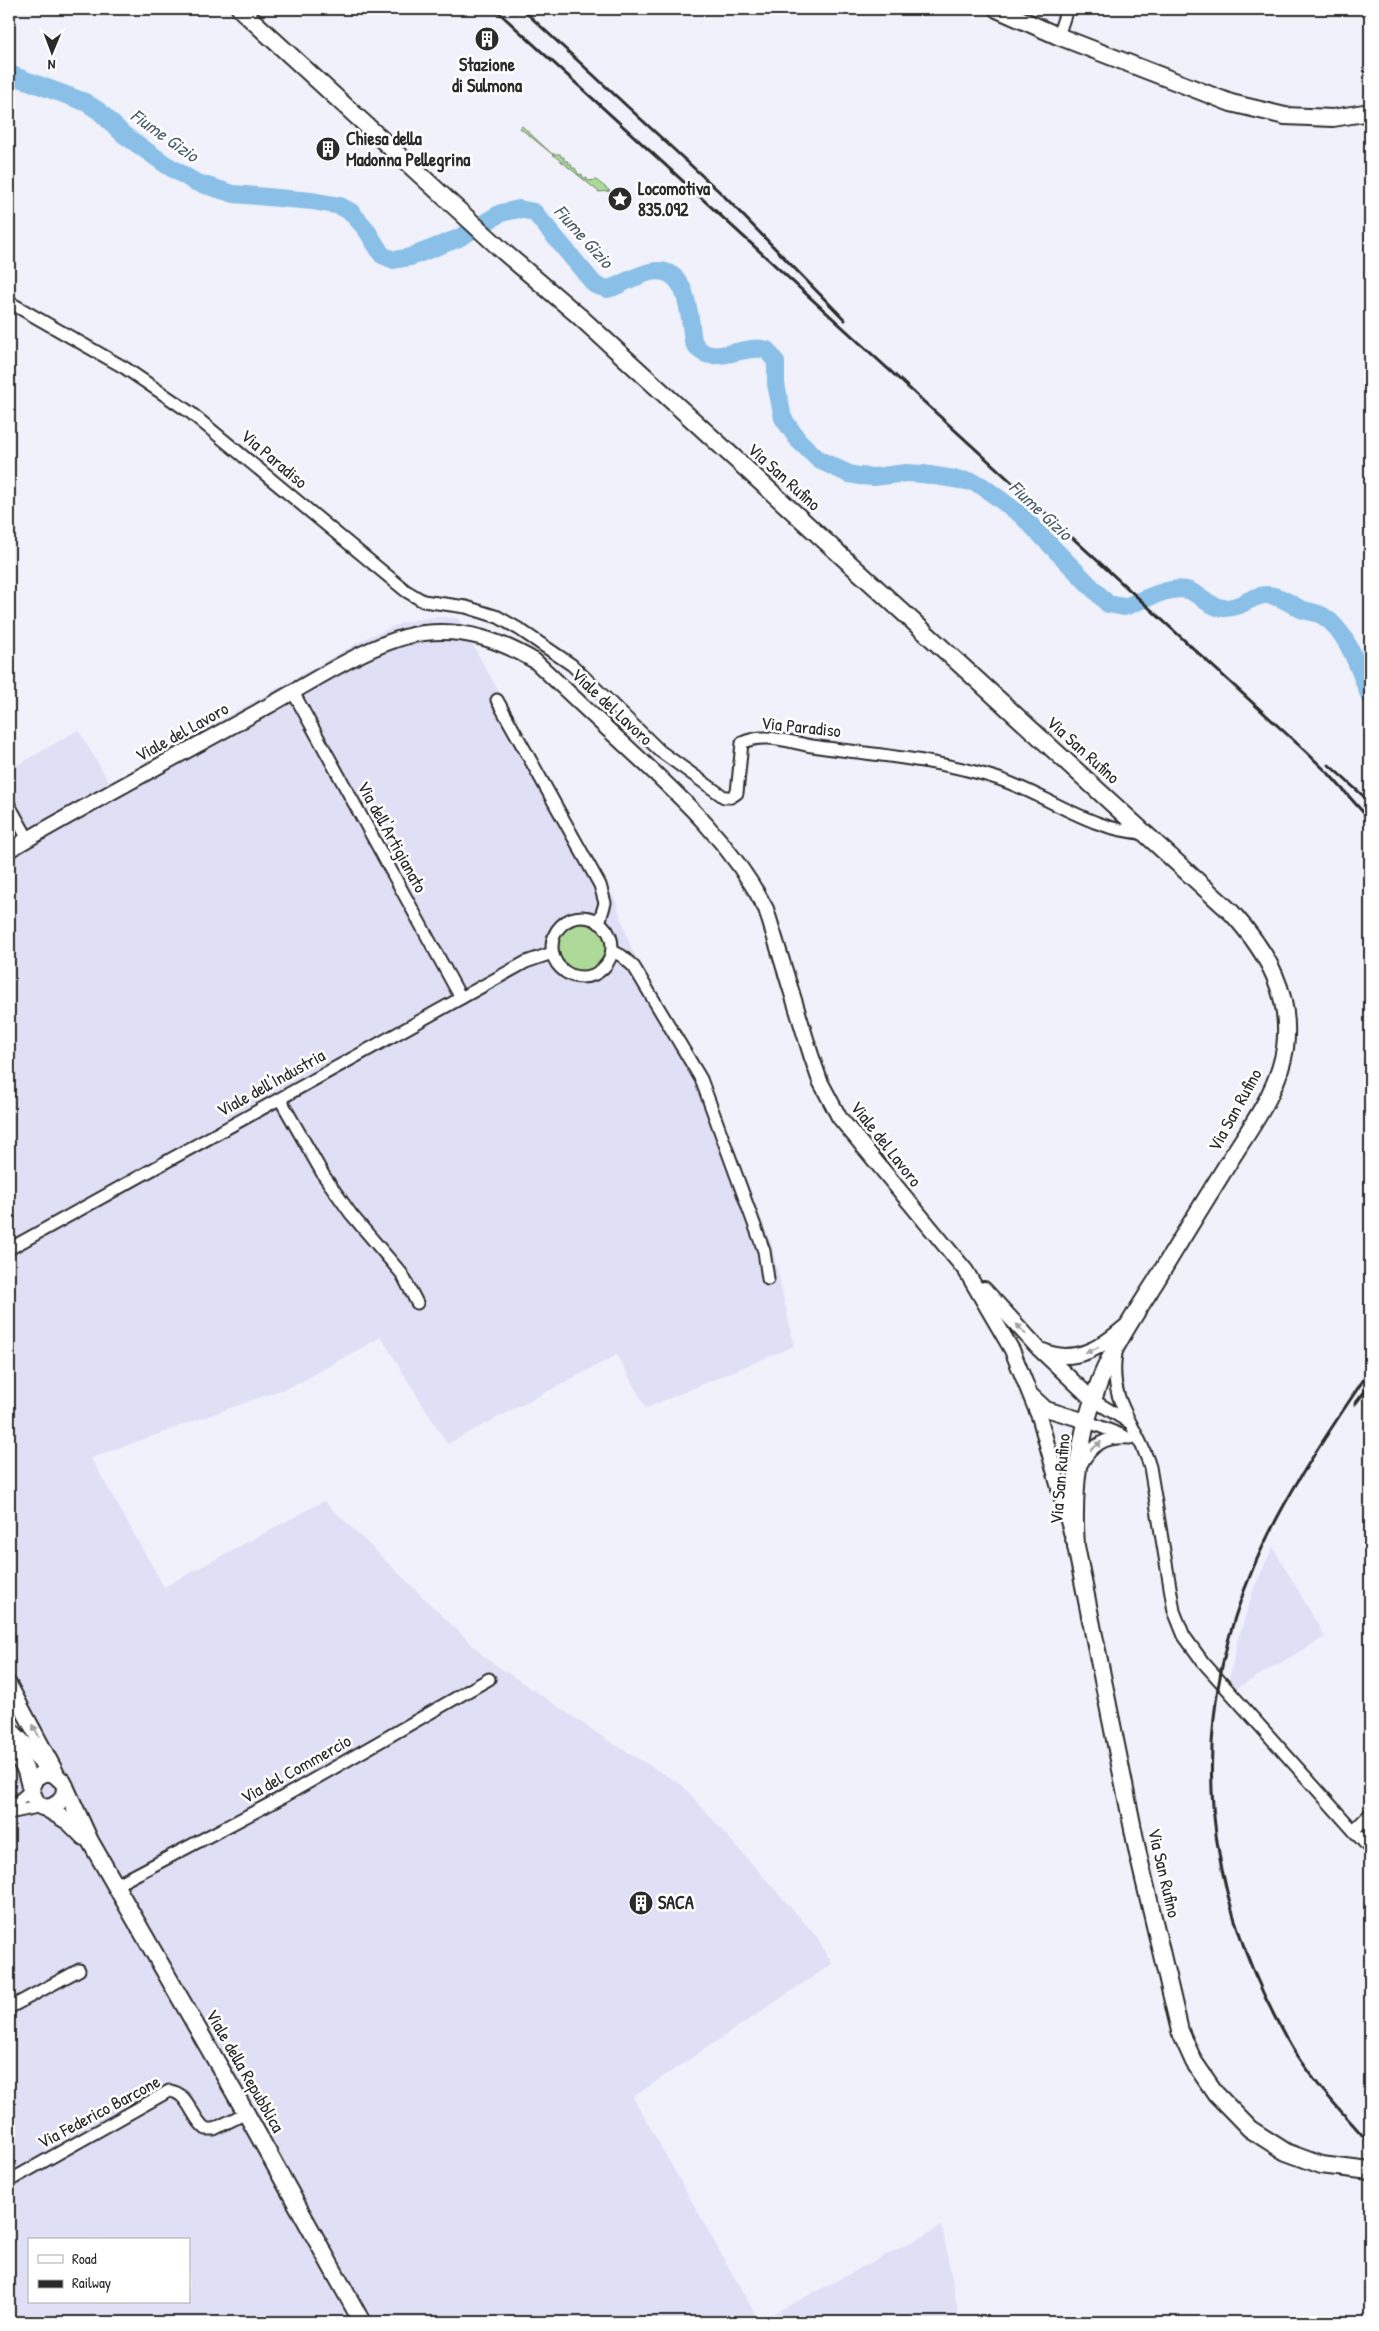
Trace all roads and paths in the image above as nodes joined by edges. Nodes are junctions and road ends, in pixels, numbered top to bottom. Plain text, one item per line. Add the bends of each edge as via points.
1 (240, 9) edge
2 (997, 9) edge
3 (1067, 9) edge
4 (1058, 36) junction
5 (1370, 112) edge
6 (9, 302) edge
7 (519, 629) junction
8 (508, 644) junction
9 (293, 692) junction
10 (497, 700) dead end
11 (9, 806) edge
12 (1144, 833) junction
13 (28, 839) junction
14 (9, 850) edge
15 (599, 923) junction
16 (612, 950) junction
17 (552, 953) junction
18 (461, 998) junction
19 (280, 1099) junction
20 (9, 1249) edge
21 (966, 1271) junction
22 (768, 1279) dead end
23 (417, 1303) dead end
24 (1131, 1321) junction
25 (1117, 1344) junction
26 (1038, 1349) junction
27 (1030, 1393) junction
28 (1093, 1400) junction
29 (1086, 1421) junction
30 (1131, 1433) junction
31 (1077, 1475) junction
32 (1076, 1546) junction
33 (489, 1679) dead end
34 (9, 1684) edge
35 (9, 1729) edge
36 (9, 1747) edge
37 (58, 1778) junction
38 (30, 1789) junction
39 (43, 1806) junction
40 (9, 1809) edge
41 (9, 1813) edge
42 (1370, 1814) edge
43 (1354, 1830) junction
44 (90, 1841) junction
45 (1370, 1849) edge
46 (116, 1886) junction
47 (78, 1970) dead end
48 (9, 2008) edge
49 (246, 2113) junction
50 (1370, 2170) edge
51 (9, 2181) edge
52 (362, 2322) edge

1 - 12 main road, Via San Rufino
2 - 4 main road
3 - 4 street
4 - 5 main road via 1231,103 1285,116 1333,118
6 - 7 street, Via Paradiso via 125,368 191,413 406,592 423,601 466,607 498,617
7 - 8 street
7 - 12 street, Via Paradiso via 572,665 660,751 724,797 737,793 742,743 748,739 781,739 960,768 998,778 1109,829
8 - 9 street, Viale del Lavoro via 454,632 416,635 377,648
8 - 21 street, Viale del Lavoro via 535,661 689,804 736,859 766,909 820,1081 839,1117
9 - 13 street, Viale del Lavoro
9 - 18 street, Via dell'Artigianato
10 - 15 street via 600,885 605,903
11 - 13 street
12 - 24 main road, Via San Rufino via 1232,913 1261,948 1279,983 1287,1024 1285,1049 1271,1091
13 - 14 street, Viale del Lavoro
15 - 16 street via 608,932
15 - 17 street via 579,918 566,922 553,939
16 - 17 street via 602,969 583,977 563,971
16 - 22 street via 634,967 701,1080 764,1251
17 - 18 street, Viale dell'Industria via 526,962
18 - 19 street, Viale dell'Industria
19 - 20 street, Viale dell'Industria
19 - 23 street via 324,1176 351,1214 402,1274
26 -> 21 street, Viale del Lavoro
21 - 27 street, Viale del Lavoro via 1004,1333
24 - 25 main road, Via San Rufino
24 -> 26 street via 1090,1352 1057,1355
25 - 28 main road, Via San Rufino
25 - 30 street via 1115,1389
26 - 28 street, Viale del Lavoro
27 - 29 street, Viale del Lavoro via 1046,1409
27 - 32 street, Viale del Lavoro via 1054,1463 1066,1522
28 - 29 main road, Via San Rufino
28 - 30 street via 1121,1417
29 - 30 street
29 - 31 main road, Via San Rufino
31 -> 30 street via 1086,1456 1100,1442
30 - 43 street via 1143,1446 1150,1467 1174,1610 1184,1636 1203,1662
31 - 32 main road, Via San Rufino
32 - 50 main road, Via San Rufino via 1138,1854 1180,2031 1194,2062 1216,2094 1250,2130 1286,2152 1321,2165
33 - 46 street, Via del Commercio via 283,1797
37 -> 34 street, Viale della Repubblica
35 - 37 main road
36 - 38 main road via 24,1766
37 - 38 main road via 38,1775
37 - 39 main road via 63,1797 50,1807
37 - 44 main road, Viale della Repubblica
38 - 39 main road via 32,1798
38 - 40 street
39 - 41 street
39 - 44 main road, Viale della Repubblica via 69,1822
42 - 43 street
43 - 45 street
44 - 46 main road, Viale della Repubblica
46 - 49 main road, Viale della Repubblica
47 - 48 street
49 - 51 street, Via Federico Barcone via 214,2129 206,2129 195,2118 183,2096 169,2091
49 - 52 main road, Viale della Repubblica

